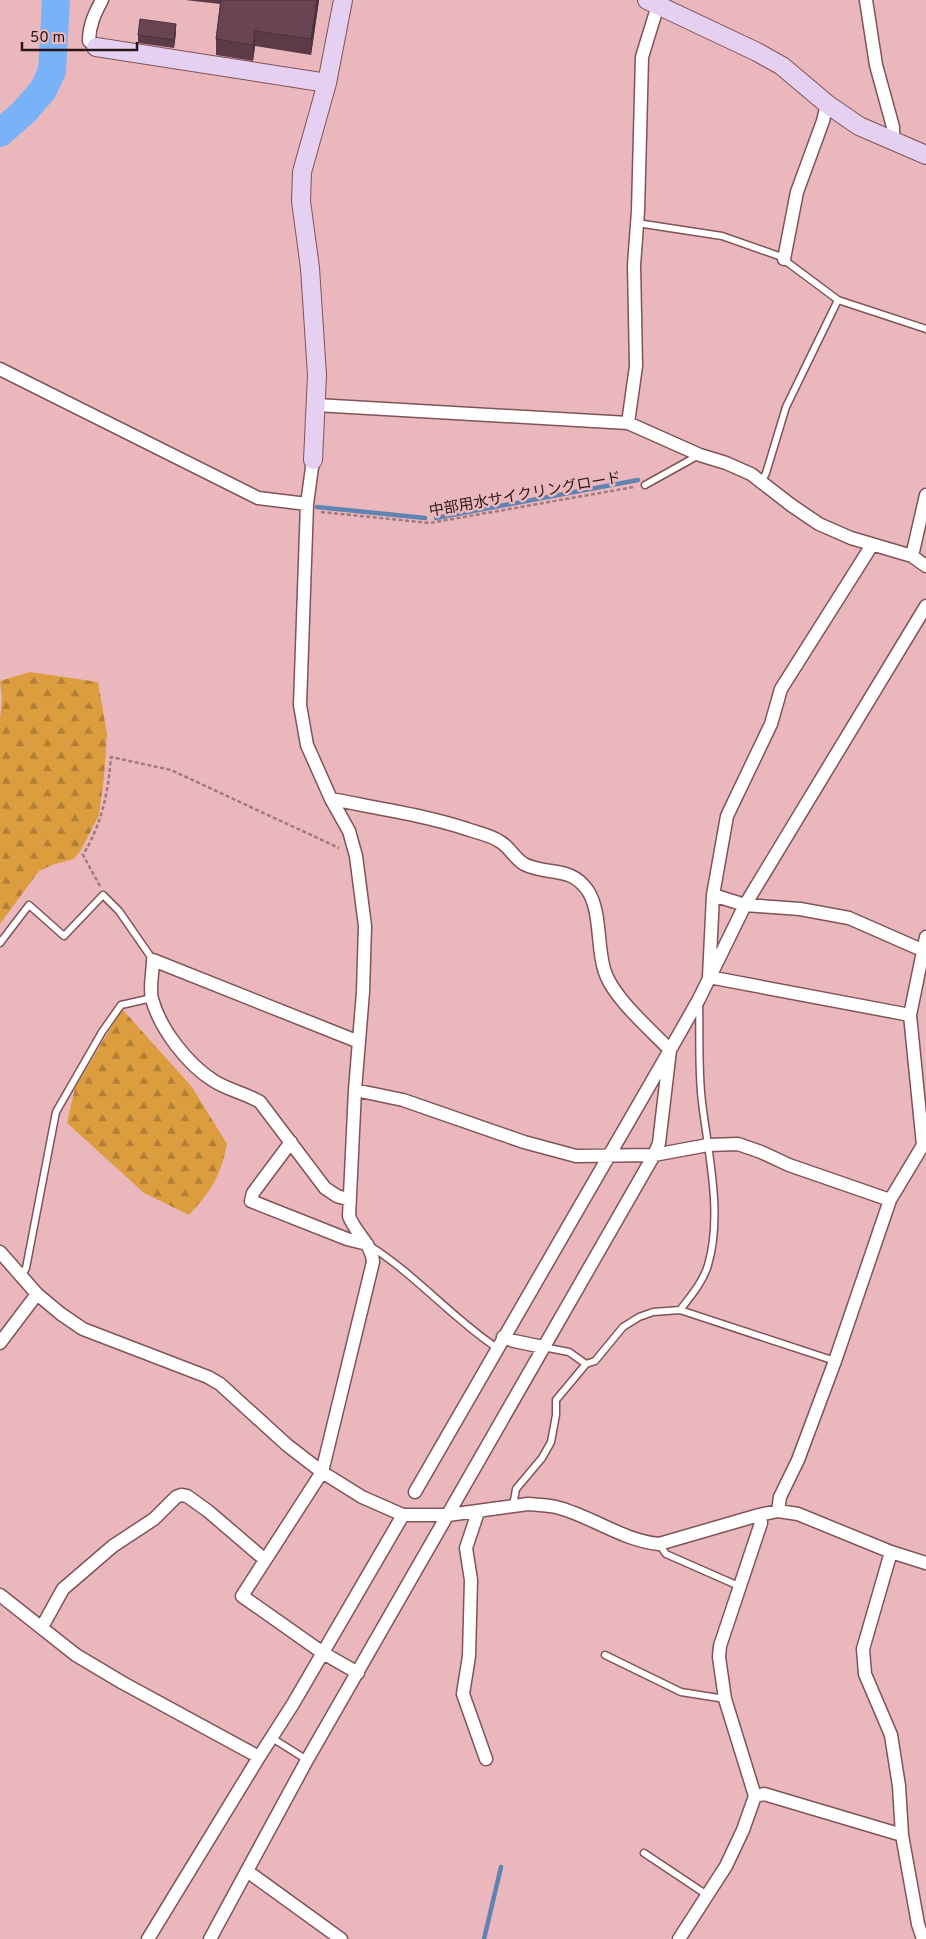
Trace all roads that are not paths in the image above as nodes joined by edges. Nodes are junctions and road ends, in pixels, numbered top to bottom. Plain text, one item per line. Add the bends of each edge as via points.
1 (102, 0) edge
2 (343, 0) edge
3 (866, 0) edge
4 (652, 2) edge
5 (96, 47) joint
6 (327, 83) junction
7 (827, 104) junction
8 (893, 142) junction
9 (926, 155) edge
10 (637, 223) junction
11 (784, 259) junction
12 (838, 300) junction
13 (926, 329) edge
14 (0, 369) edge
15 (316, 405) junction
16 (628, 423) junction
17 (700, 455) junction
18 (313, 460) joint
19 (762, 481) junction
20 (645, 484) road end
21 (926, 495) edge
22 (307, 504) junction
23 (872, 545) junction
24 (912, 556) junction
25 (926, 566) edge
26 (926, 606) edge
27 (331, 799) junction
28 (713, 895) junction
29 (745, 905) junction
30 (926, 937) edge
31 (0, 943) edge
32 (922, 950) junction
33 (153, 960) junction
34 (709, 977) junction
35 (152, 998) junction
36 (699, 998) junction
37 (910, 1015) junction
38 (359, 1042) junction
39 (670, 1050) junction
40 (355, 1090) junction
41 (291, 1142) junction
42 (708, 1145) junction
43 (924, 1145) edge
44 (609, 1155) junction
45 (654, 1155) junction
46 (350, 1200) junction
47 (890, 1200) junction
48 (367, 1244) junction
49 (0, 1252) edge
50 (21, 1278) junction
51 (37, 1294) junction
52 (680, 1310) junction
53 (0, 1343) edge
54 (500, 1343) junction
55 (543, 1347) junction
56 (835, 1361) junction
57 (586, 1364) junction
58 (322, 1472) junction
59 (415, 1492) dead end
60 (513, 1506) junction
61 (778, 1511) junction
62 (478, 1512) junction
63 (758, 1514) junction
64 (448, 1515) junction
65 (403, 1516) junction
66 (659, 1544) junction
67 (891, 1552) junction
68 (264, 1559) junction
69 (926, 1564) edge
70 (741, 1587) junction
71 (0, 1595) edge
72 (42, 1627) junction
73 (323, 1653) junction
74 (605, 1655) dead end
75 (358, 1673) junction
76 (725, 1699) junction
77 (272, 1738) junction
78 (259, 1757) junction
79 (486, 1759) dead end
80 (307, 1760) junction
81 (755, 1796) junction
82 (902, 1835) junction
83 (644, 1853) dead end
84 (247, 1871) junction
85 (707, 1895) junction
86 (922, 1924) edge
87 (148, 1939) edge
88 (210, 1939) edge
89 (341, 1939) edge
90 (679, 1939) edge
91 (923, 1939) edge

1 - 5 street via 89,32 89,41
2 - 6 street
3 - 8 street via 876,65 893,127
4 - 7 street via 782,66
4 - 10 street via 642,56
5 - 6 street
6 - 15 street via 302,172 301,202 310,268 317,374
7 - 8 street via 859,126
7 - 11 street via 797,192
8 - 9 street
10 - 11 lane via 722,236
10 - 16 street via 634,265 636,366
11 - 12 lane
12 - 13 lane
12 - 19 lane via 786,407
14 - 22 street via 258,498
15 - 16 street
15 - 18 street
16 - 17 street
17 - 19 street via 726,463
17 - 20 lane
18 - 22 street
19 - 23 street via 819,524
21 - 24 street
22 - 27 street via 300,705 306,745
23 - 24 street
23 - 28 street via 781,689 770,724 727,816
24 - 25 street
26 - 29 street
27 - 38 street via 349,831 356,856 365,926
27 - 39 street via 425,816 450,824 501,841 524,863 574,877 593,903 603,968 611,987
28 - 29 street
28 - 34 street
29 - 32 street via 800,909 849,918
29 - 34 street
30 - 32 street
31 - 33 lane via 29,905 64,936 103,895 119,911
32 - 37 street
33 - 35 street
33 - 38 street
34 - 36 street
34 - 37 street
35 - 41 street via 166,1033 200,1071 215,1082 260,1102
35 - 50 lane via 121,1005 56,1112 26,1268
36 - 39 street
36 - 42 lane via 701,1100
37 - 43 street
38 - 40 street
39 - 44 street
39 - 45 street via 659,1143
40 - 44 street via 403,1100 567,1154
40 - 46 street
41 - 46 street via 325,1188
41 - 48 street via 253,1193 252,1201
42 - 45 street
42 - 47 street via 738,1144
42 - 52 lane via 713,1176 712,1245 708,1266 696,1290
43 - 47 street
44 - 45 street
44 - 54 street
45 - 55 street
46 - 48 street via 349,1216
47 - 56 street
48 - 54 lane via 477,1334
48 - 58 street via 373,1262
49 - 50 street
50 - 51 street
51 - 53 street
51 - 58 street via 97,1336 220,1384
52 - 56 lane
52 - 57 lane via 653,1312 639,1317 623,1327 594,1361
54 - 55 street via 514,1341
54 - 59 street
55 - 57 lane via 569,1352
55 - 64 street
56 - 61 street via 798,1460 780,1497
57 - 60 lane via 556,1400 552,1442 516,1490
58 - 65 street via 362,1497
58 - 68 street
60 - 62 street
60 - 66 street via 556,1507 636,1540
61 - 63 street
61 - 67 street via 798,1514
62 - 64 street
62 - 79 street via 466,1548 471,1580 469,1656 463,1694
63 - 66 street
63 - 70 street via 761,1523
64 - 65 street
64 - 75 street
65 - 73 street
66 - 70 lane via 666,1554
67 - 69 street
67 - 82 street via 863,1649 865,1674 892,1743
68 - 72 street via 208,1511 188,1496 181,1495 63,1589
68 - 73 street via 242,1596
70 - 76 street via 720,1646
71 - 72 street
72 - 78 street via 76,1655
73 - 75 street
73 - 77 street
74 - 76 lane via 681,1692
75 - 80 street
76 - 81 street
77 - 78 street
77 - 80 lane
78 - 87 street
80 - 84 street
81 - 82 street via 764,1794
81 - 85 street via 726,1866
82 - 86 street
83 - 85 lane
84 - 88 street
84 - 89 street
85 - 90 street
86 - 91 street

